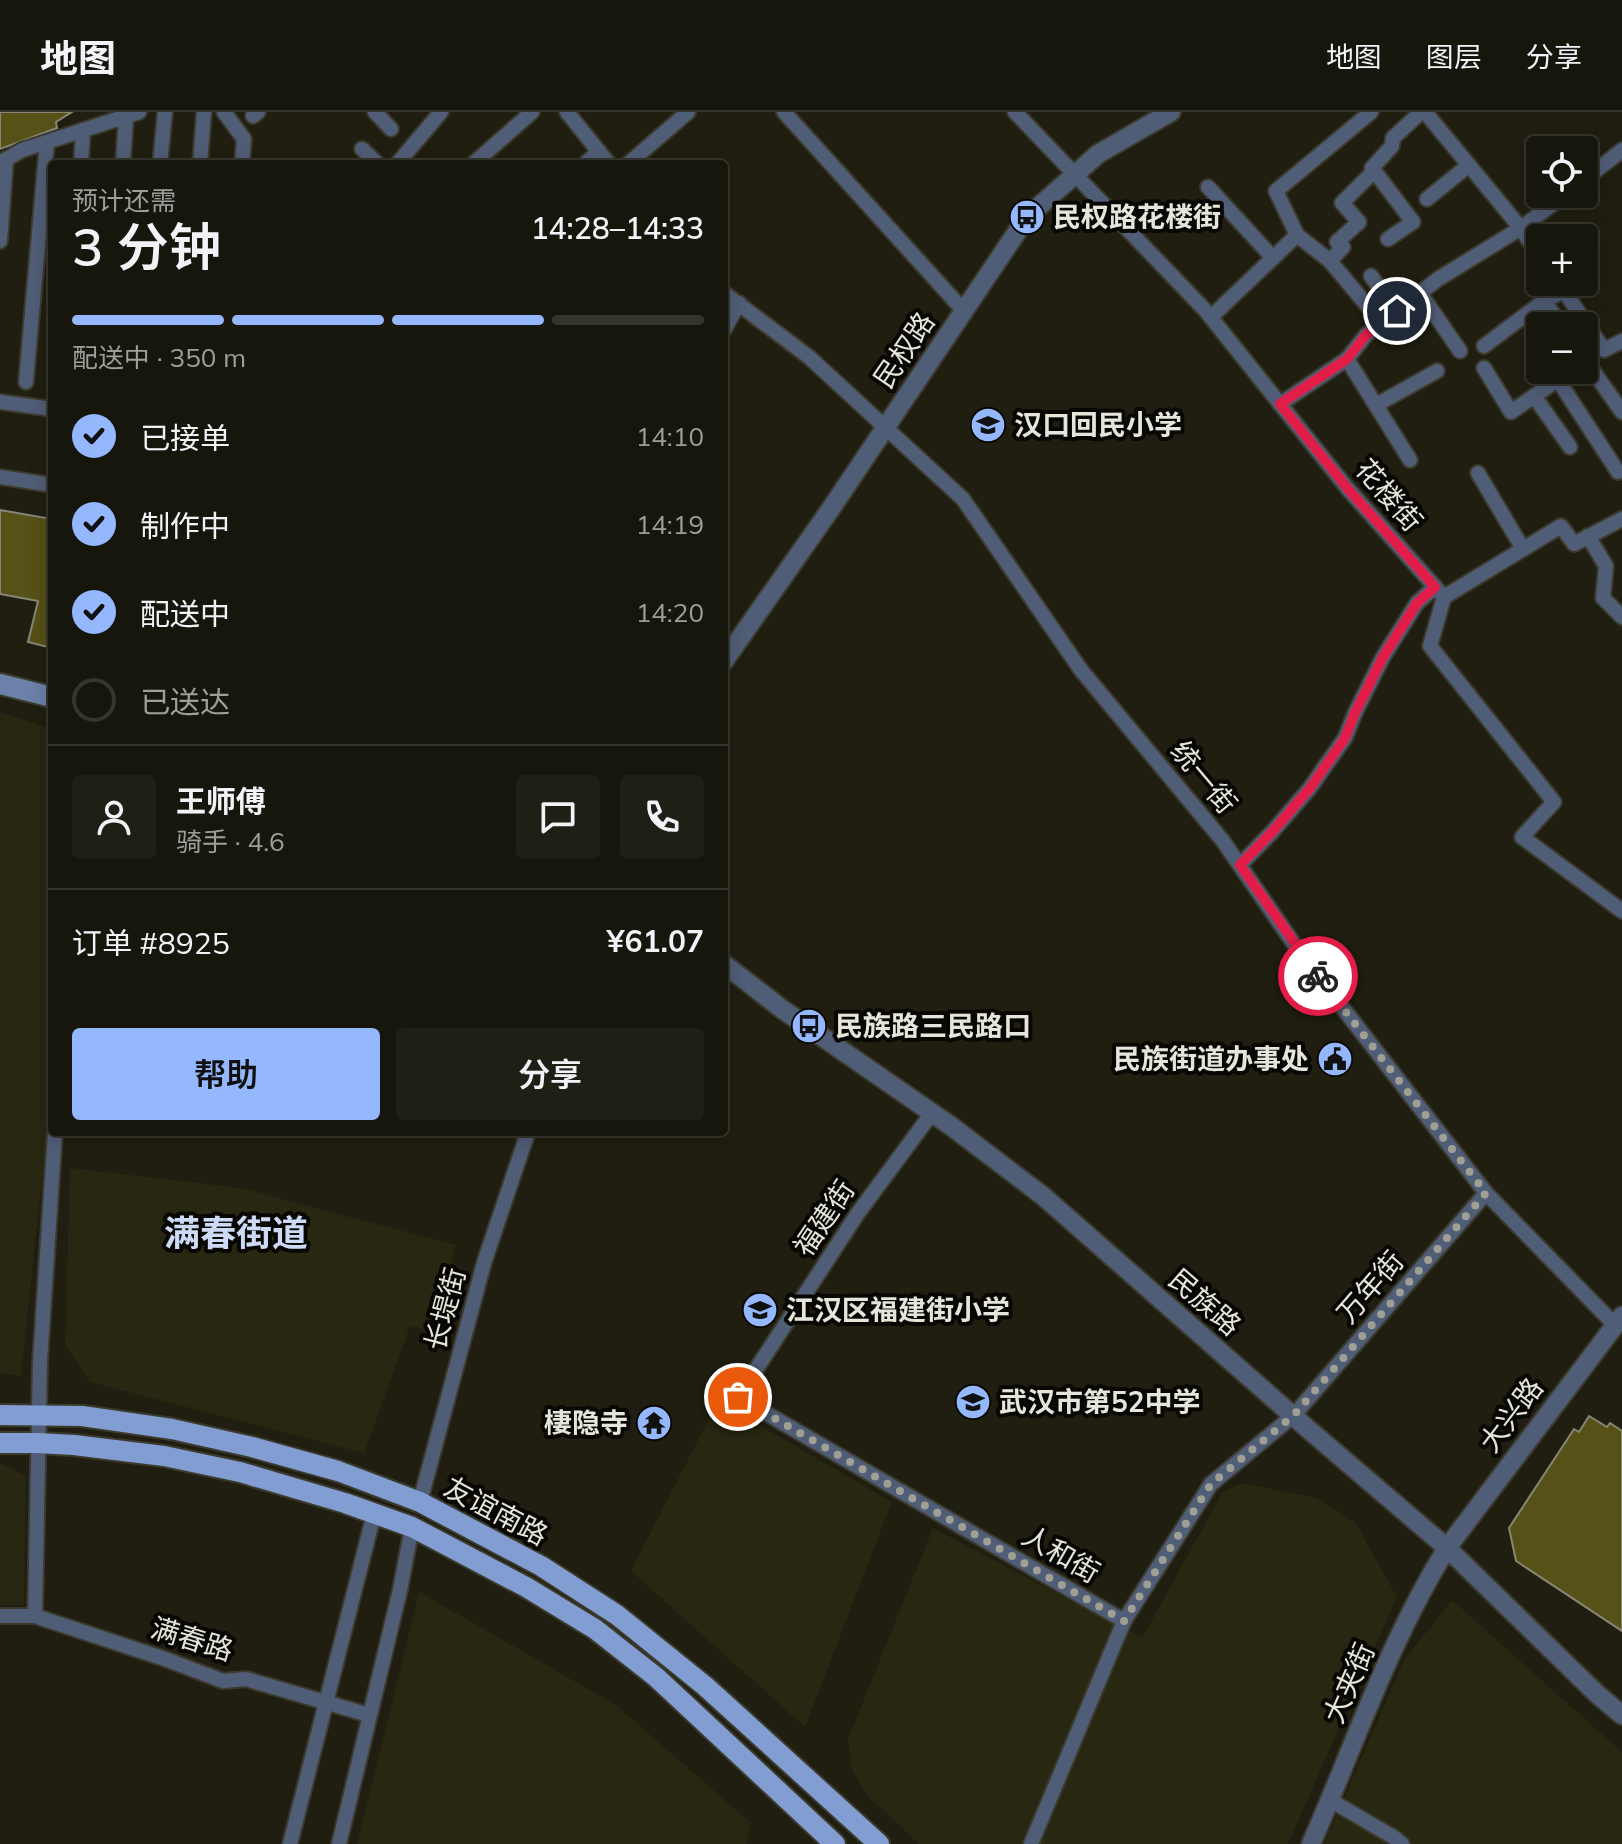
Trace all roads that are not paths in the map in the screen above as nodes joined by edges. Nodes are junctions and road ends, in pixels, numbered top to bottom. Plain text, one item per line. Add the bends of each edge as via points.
1 (165, 112) edge
2 (204, 112) edge
3 (224, 112) edge
4 (375, 112) edge
5 (441, 112) edge
6 (532, 112) edge
7 (567, 112) edge
8 (688, 112) edge
9 (784, 112) edge
10 (1015, 112) edge
11 (1171, 112) edge
12 (1371, 112) edge
13 (1423, 112) edge
14 (132, 114) edge
15 (391, 129) dead end
16 (83, 130) junction
17 (47, 142) junction
18 (362, 149) dead end
19 (1622, 150) edge
20 (599, 151) junction
21 (81, 160) edge
22 (124, 160) edge
23 (160, 160) edge
24 (200, 160) edge
25 (242, 160) edge
26 (374, 160) edge
27 (400, 160) edge
28 (478, 160) edge
29 (589, 160) edge
30 (606, 160) edge
31 (633, 160) edge
32 (3, 161) edge
33 (1469, 165) junction
34 (1598, 169) edge
35 (1373, 172) junction
36 (1076, 174) junction
37 (1208, 187) dead end
38 (1427, 199) dead end
39 (1547, 208) edge
40 (1521, 228) junction
41 (1297, 235) junction
42 (1526, 235) edge
43 (1388, 239) dead end
44 (0, 241) edge
45 (1273, 258) junction
46 (1330, 261) junction
47 (1356, 293) junction
48 (1420, 293) junction
49 (728, 296) edge
50 (1550, 296) edge
51 (1567, 296) edge
52 (1544, 301) junction
53 (739, 303) junction
54 (1370, 309) dead end
55 (964, 311) junction
56 (1397, 311) junction
57 (1552, 312) edge
58 (1211, 317) junction
59 (728, 323) edge
60 (1622, 341) edge
61 (1484, 346) dead end
62 (1460, 351) dead end
63 (1347, 359) junction
64 (1484, 368) dead end
65 (1437, 371) dead end
66 (1598, 378) edge
67 (26, 382) dead end
68 (1552, 384) edge
69 (1561, 384) edge
70 (1534, 396) junction
71 (0, 402) edge
72 (1280, 404) junction
73 (1376, 405) junction
74 (48, 408) edge
75 (1622, 412) edge
76 (885, 429) junction
77 (1570, 447) dead end
78 (1410, 460) dead end
79 (1618, 472) dead end
80 (1478, 473) dead end
81 (0, 477) edge
82 (48, 484) edge
83 (1622, 519) edge
84 (1588, 536) junction
85 (1523, 549) junction
86 (1439, 592) junction
87 (1622, 617) edge
88 (728, 655) edge
89 (0, 684) edge
90 (48, 696) edge
91 (1240, 865) junction
92 (1622, 911) edge
93 (728, 967) edge
94 (932, 1113) junction
95 (55, 1136) edge
96 (527, 1136) edge
97 (1486, 1193) junction
98 (1619, 1320) edge
99 (738, 1397) joint
100 (0, 1415) edge
101 (38, 1415) junction
102 (1294, 1415) junction
103 (0, 1443) edge
104 (37, 1443) junction
105 (420, 1502) junction
106 (374, 1514) junction
107 (412, 1527) junction
108 (1447, 1548) junction
109 (0, 1616) edge
110 (35, 1616) junction
111 (1124, 1621) junction
112 (327, 1703) junction
113 (369, 1715) junction
114 (1622, 1715) edge
115 (1330, 1800) junction
116 (290, 1844) edge
117 (339, 1844) edge
118 (835, 1844) edge
119 (879, 1844) edge
120 (1031, 1844) edge
121 (1311, 1844) edge
122 (1402, 1844) edge

1 - 23 street
2 - 24 street
3 - 25 street via 244,139
4 - 15 street
5 - 27 street
6 - 28 street
7 - 20 street
8 - 31 street
9 - 55 street
10 - 36 street, 花楼街
11 - 36 street, 民权路 via 1098,154
12 - 41 street via 1276,191
13 - 33 street
13 - 35 street via 1393,138
14 - 16 street
14 - 22 street
16 - 17 street
16 - 21 street
17 - 32 street
17 - 67 street
18 - 26 street
19 - 34 street
20 - 29 street
20 - 30 street
32 - 44 street
33 - 38 street
33 - 40 street
35 - 43 street via 1413,222
35 - 46 street via 1342,203 1359,222 1337,242 1343,247
36 - 55 street, 民权路 via 1027,217
36 - 58 street, 花楼街
37 - 45 street
39 - 40 street
40 - 42 street
40 - 48 street
41 - 45 street
41 - 46 street
45 - 58 street
46 - 47 street
47 - 54 street
47 - 56 street via 1373,278
48 - 56 street
48 - 62 street
49 - 53 street, 统一街
50 - 52 street
51 - 60 street via 1604,350
52 - 57 street
52 - 61 street
53 - 59 street
53 - 76 street, 统一街 via 809,357
55 - 76 street, 民权路
56 - 63 street via 1366,335
58 - 72 street, 花楼街
63 - 72 street
63 - 73 street
64 - 70 street via 1511,412
65 - 73 street
66 - 75 street
68 - 70 street
69 - 79 street
70 - 77 street
71 - 74 street
72 - 86 street, 花楼街
73 - 78 street
76 - 88 street, 民权路
76 - 91 street, 统一街 via 963,499 1081,670
80 - 85 street
81 - 82 street
83 - 84 street
84 - 85 street via 1574,544 1561,526
84 - 87 street via 1606,566 1603,598
85 - 86 street
86 - 91 street via 1417,603 1383,657 1345,738 1310,788
86 - 92 street via 1430,646 1554,802 1522,837
89 - 90 main road
91 - 97 street, 统一街 via 1301,954
93 - 94 street, 民族路
94 - 99 street, 福建街 via 858,1213
94 - 102 street, 民族路 via 1043,1196
95 - 101 street
96 - 105 street, 长堤街 via 484,1263
97 - 98 street, 统一街
97 - 102 street, 万年街
98 - 108 street, 大兴路
99 - 111 street, 人和街
100 - 101 main road, 友谊南路
101 - 104 street
101 - 105 main road, 友谊南路 via 172,1429 252,1447
102 - 108 street, 民族路
102 - 111 street via 1211,1484
103 - 104 main road, 友谊南路
104 - 106 main road, 友谊南路 via 164,1456 240,1472
104 - 110 street
105 - 119 main road, 友谊南路 via 541,1566 617,1615 705,1686
106 - 107 main road, 友谊南路
106 - 112 street
107 - 113 street
107 - 118 main road, 友谊南路 via 595,1629 656,1677
108 - 114 street, 民族路
108 - 115 street, 大夹街 via 1376,1684
109 - 110 street, 满春路
110 - 112 street, 满春路 via 223,1681 246,1679
111 - 120 street
112 - 113 street, 满春路
112 - 116 street
113 - 117 street
115 - 121 street, 大夹街
115 - 122 street

